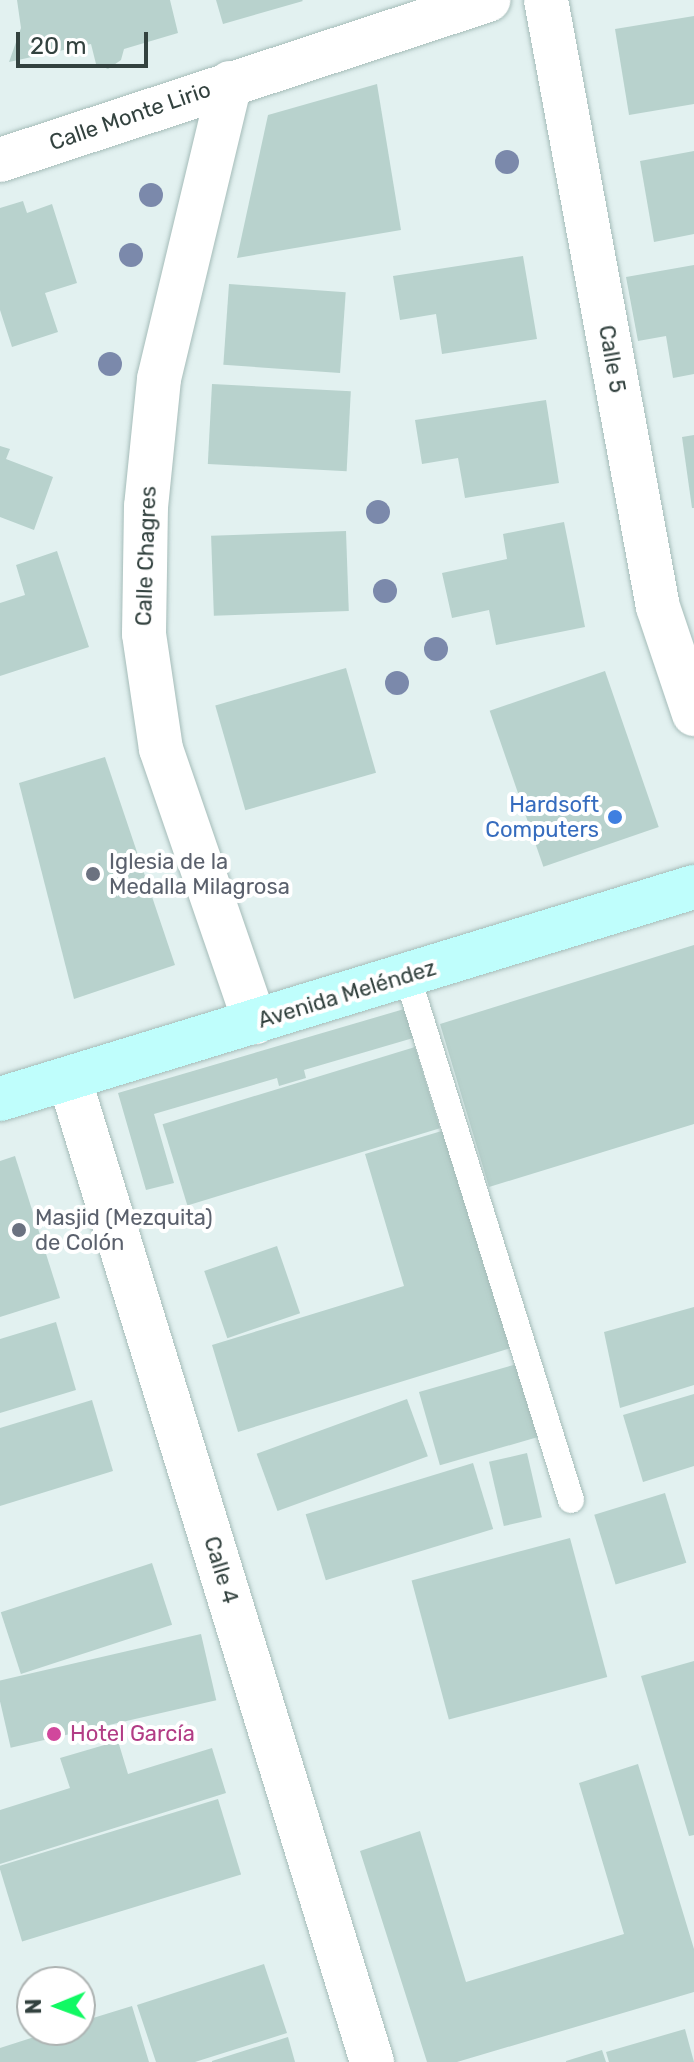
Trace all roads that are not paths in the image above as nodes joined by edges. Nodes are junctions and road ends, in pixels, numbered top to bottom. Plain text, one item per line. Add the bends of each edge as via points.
1 (488, 0) edge
2 (546, 0) edge
3 (230, 83) junction
4 (0, 160) edge
5 (694, 714) edge
6 (694, 887) edge
7 (407, 975) junction
8 (255, 1022) junction
9 (69, 1078) junction
10 (0, 1099) edge
11 (571, 1500) dead end
12 (372, 2062) edge

1 - 3 street, Calle Monte Lirio
2 - 5 street, Calle 5 via 658,607
3 - 4 street, Calle Monte Lirio
3 - 8 street, Calle Chagres via 159,379 146,506 144,634 161,749
6 - 7 street, Avenida Meléndez
7 - 8 street, Avenida Meléndez
7 - 11 lane
8 - 9 street, Avenida Meléndez
9 - 10 street, Avenida Meléndez
9 - 12 street, Calle 4

